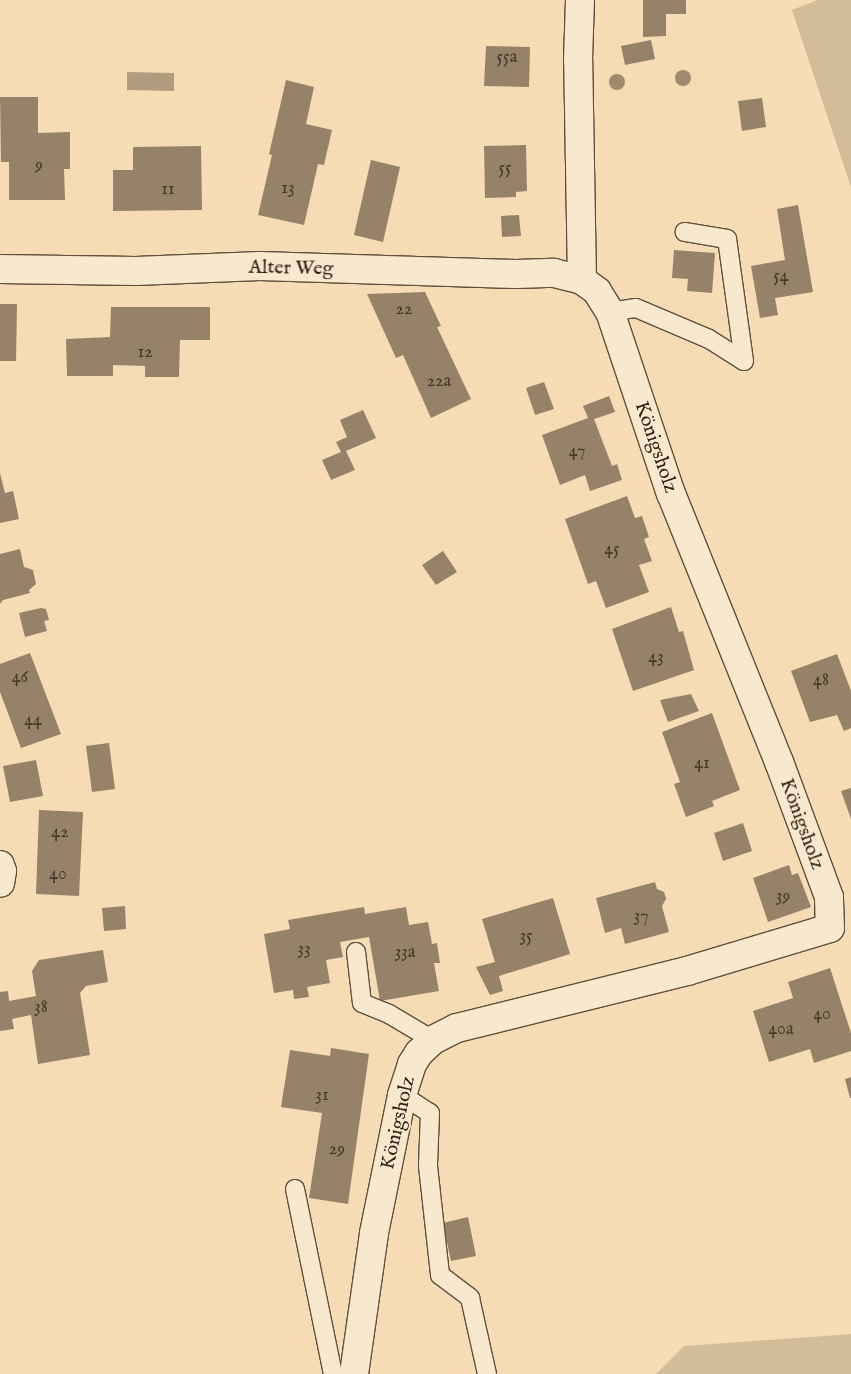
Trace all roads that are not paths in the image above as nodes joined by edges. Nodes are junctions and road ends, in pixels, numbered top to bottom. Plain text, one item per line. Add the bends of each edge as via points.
1 (580, 0) edge
2 (685, 232) dead end
3 (0, 269) edge
4 (582, 280) junction
5 (610, 312) junction
6 (0, 865) edge
7 (0, 884) edge
8 (356, 952) dead end
9 (433, 1040) junction
10 (402, 1095) junction
11 (295, 1190) dead end
12 (333, 1374) edge
13 (354, 1374) edge
14 (487, 1374) edge

1 - 4 street
2 - 5 lane via 727,239 744,361 709,339 636,308
3 - 4 street, Alter Weg via 136,271 260,266 554,273
4 - 5 street, Königsholz via 596,291
5 - 9 street, Königsholz via 671,494 829,897 830,928 687,971 457,1028
6 - 7 street
8 - 9 lane via 362,1003 389,1014
9 - 10 street, Königsholz via 412,1064
10 - 13 street, Königsholz via 374,1233
10 - 14 lane via 430,1113 428,1166 440,1275 470,1298
11 - 12 lane

